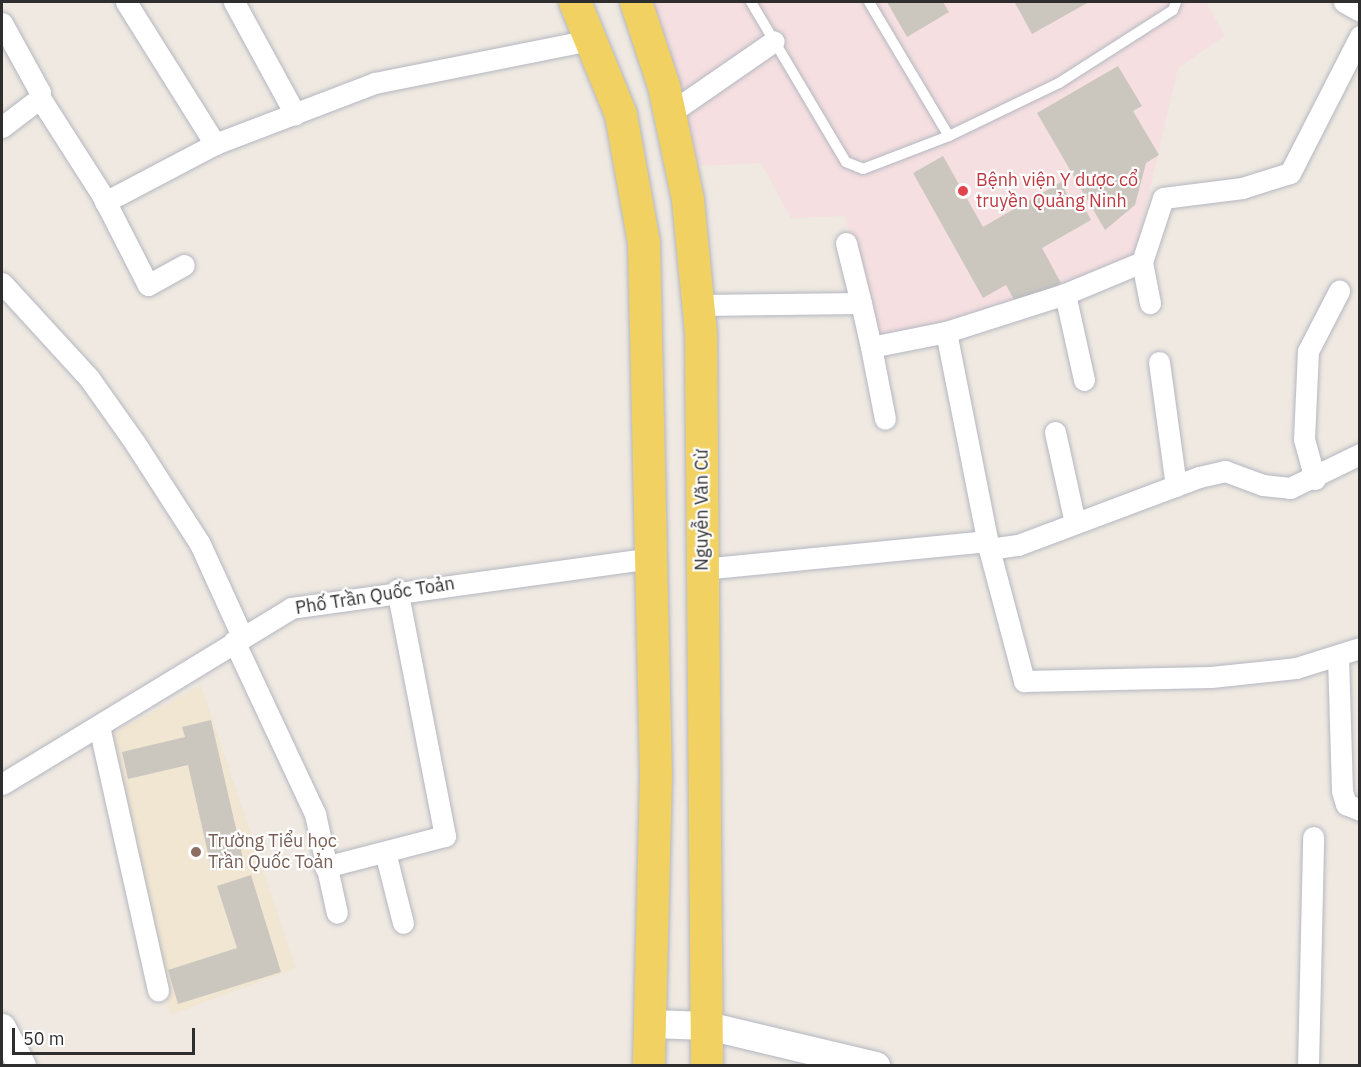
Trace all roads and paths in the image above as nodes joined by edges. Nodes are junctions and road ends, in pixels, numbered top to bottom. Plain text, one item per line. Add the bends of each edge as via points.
1 (126, 2) edge
2 (234, 2) edge
3 (575, 2) edge
4 (636, 2) edge
5 (751, 2) edge
6 (868, 2) edge
7 (1176, 2) edge
8 (1344, 2) edge
9 (1359, 11) edge
10 (2, 23) edge
11 (1359, 36) edge
12 (590, 40) junction
13 (774, 41) junction
14 (40, 98) junction
15 (670, 113) junction
16 (295, 114) junction
17 (2, 127) edge
18 (950, 136) junction
19 (215, 144) junction
20 (105, 202) junction
21 (846, 243) dead end
22 (1142, 262) junction
23 (184, 265) dead end
24 (2, 283) edge
25 (1339, 291) dead end
26 (1065, 294) junction
27 (861, 303) junction
28 (1150, 303) dead end
29 (698, 305) junction
30 (946, 332) junction
31 (872, 347) junction
32 (1160, 362) dead end
33 (1084, 380) dead end
34 (885, 419) dead end
35 (1055, 432) dead end
36 (1359, 454) edge
37 (1315, 479) junction
38 (1176, 486) junction
39 (1075, 523) junction
40 (988, 545) junction
41 (652, 558) junction
42 (702, 569) junction
43 (397, 590) junction
44 (238, 639) junction
45 (1359, 648) edge
46 (1338, 656) junction
47 (99, 726) junction
48 (2, 784) edge
49 (1359, 810) edge
50 (1313, 837) dead end
51 (385, 852) junction
52 (325, 867) junction
53 (337, 913) dead end
54 (403, 923) dead end
55 (158, 990) dead end
56 (650, 1024) junction
57 (708, 1026) junction
58 (2, 1028) edge
59 (22, 1065) edge
60 (649, 1065) edge
61 (706, 1065) edge
62 (876, 1065) edge
63 (1308, 1065) edge

1 - 19 street
2 - 16 street
3 - 12 main road
4 - 15 main road, Nguyễn Văn Cừ
5 - 13 lane
6 - 18 lane
7 - 18 lane via 1173,10 1059,83
8 - 9 street
10 - 14 street
11 - 22 street via 1290,173 1242,188 1163,198
12 - 16 street via 408,72
12 - 41 main road via 621,115 644,243
13 - 15 street
13 - 18 lane via 853,168 863,169
14 - 17 street
14 - 20 street
15 - 29 main road, Nguyễn Văn Cừ via 688,200
16 - 19 street
19 - 20 street
20 - 23 street via 148,285
21 - 27 street
22 - 26 street
22 - 28 street
24 - 44 street via 89,378 135,443 200,544
25 - 37 street via 1308,351 1304,439
26 - 30 street
26 - 33 street
27 - 29 street
27 - 31 street
29 - 42 main road, Nguyễn Văn Cừ
30 - 31 street
30 - 40 street
31 - 34 street
32 - 38 street
35 - 39 street
36 - 37 street
37 - 38 street via 1281,487 1225,471
38 - 39 street
39 - 40 street via 1018,545
40 - 42 street
40 - 46 street via 1020,677 1030,683 1211,677 1296,668
41 - 43 street, Phố Trần Quốc Toản
41 - 56 main road via 656,775
42 - 57 main road, Nguyễn Văn Cừ
43 - 44 street, Phố Trần Quốc Toản via 291,608
43 - 51 street via 447,826 439,840
44 - 47 street, Phố Trần Quốc Toản
44 - 52 street via 315,814
45 - 46 street
46 - 49 street via 1342,791 1346,804
47 - 48 street, Phố Trần Quốc Toản
47 - 55 street
50 - 63 street
51 - 52 street
51 - 54 street
52 - 53 street
56 - 57 main road
56 - 60 main road
57 - 61 main road, Nguyễn Văn Cừ
57 - 62 main road
58 - 59 main road

